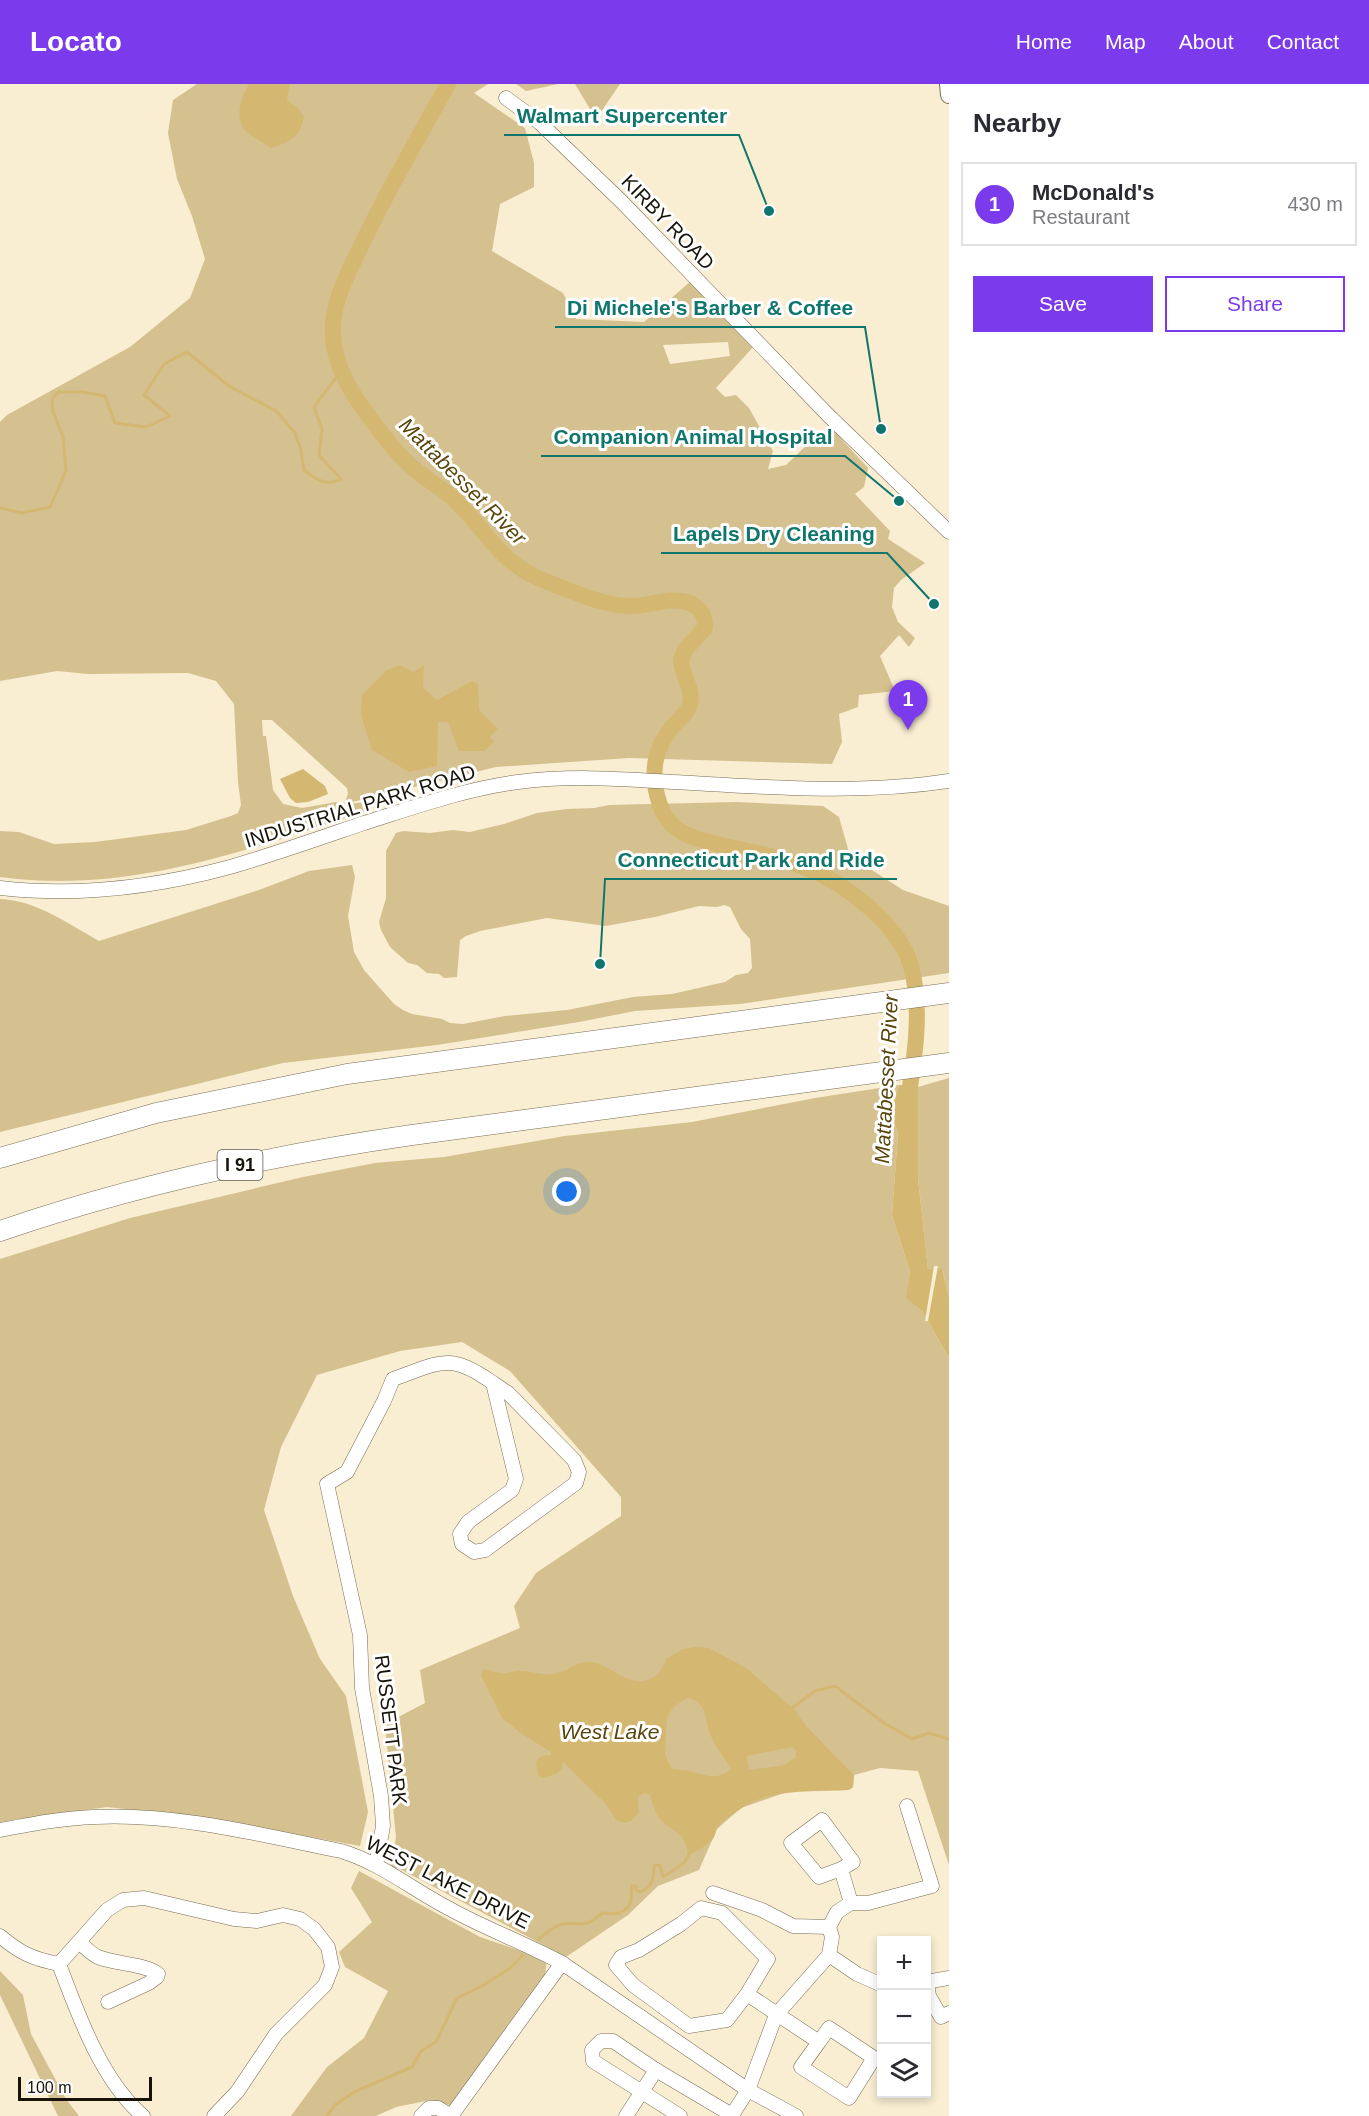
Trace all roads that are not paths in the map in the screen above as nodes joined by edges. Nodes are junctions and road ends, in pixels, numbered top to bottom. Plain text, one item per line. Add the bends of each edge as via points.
1 (948, 84) edge
2 (949, 94) edge
3 (506, 98) dead end
4 (949, 532) edge
5 (949, 781) edge
6 (0, 888) edge
7 (949, 993) edge
8 (949, 1063) edge
9 (0, 1158) edge
10 (0, 1231) edge
11 (493, 1383) junction
12 (908, 1806) dead end
13 (0, 1830) edge
14 (376, 1865) junction
15 (841, 1869) junction
16 (713, 1893) dead end
17 (851, 1903) junction
18 (829, 1927) junction
19 (0, 1936) edge
20 (79, 1942) junction
21 (829, 1955) junction
22 (562, 1963) junction
23 (58, 1964) junction
24 (949, 1978) edge
25 (931, 1981) edge
26 (877, 1983) edge
27 (928, 1990) edge
28 (747, 1994) junction
29 (108, 2002) dead end
30 (949, 2013) edge
31 (776, 2015) junction
32 (819, 2042) junction
33 (656, 2070) junction
34 (748, 2090) junction
35 (642, 2092) junction
36 (733, 2115) edge
37 (143, 2116) edge
38 (214, 2116) edge
39 (421, 2116) edge
40 (451, 2116) edge
41 (626, 2116) edge
42 (680, 2116) edge
43 (796, 2116) edge

1 - 2 main road
3 - 4 street, KIRBY ROAD via 540,123 651,231 831,419
5 - 6 street, INDUSTRIAL PARK ROAD via 832,790 627,779 538,780 440,799 231,866 168,881 104,889
7 - 9 highway via 335,1076 156,1113
8 - 10 highway, I 91 via 315,1150 153,1186
11 - 11 street via 516,1479 512,1490 468,1522 460,1533 462,1544 474,1552 485,1550 576,1483 579,1472 574,1460 508,1393
11 - 14 street, RUSSETT PARK via 466,1366 444,1361 393,1379 347,1472 327,1484 360,1635 362,1688 381,1796 382,1826
12 - 17 street via 932,1886 868,1903
13 - 14 street, WEST LAKE DRIVE via 97,1816 144,1817 341,1851
14 - 22 street, WEST LAKE DRIVE via 447,1908
15 - 15 street via 853,1862 822,1820 790,1843 819,1877
15 - 17 street
16 - 18 street via 793,1926
17 - 18 street via 837,1912
18 - 21 street
19 - 23 street via 36,1960
20 - 23 street
20 - 29 street via 96,1956 158,1974 149,1983
20 - 38 street via 107,1910 123,1900 144,1898 234,1919 257,1921 283,1915 300,1919 328,1947 332,1967 326,1985 276,2034 237,2092
21 - 26 street
21 - 31 street
22 - 34 street, WEST LAKE DRIVE
22 - 40 street
23 - 37 street via 86,2034 110,2075
24 - 25 street
27 - 30 street via 941,2017
28 - 28 street via 727,2020 689,2026 633,1985 616,1965 621,1957 639,1950 701,1908 722,1913 768,1959
28 - 31 street
31 - 32 street
31 - 34 street
32 - 32 street via 801,2067 849,2098 874,2058 829,2028
33 - 35 street
33 - 35 street via 613,2042 601,2041 592,2050 593,2061
33 - 36 street
34 - 36 street
34 - 43 street, WEST LAKE DRIVE
35 - 41 street
35 - 42 street
39 - 40 street via 429,2108 438,2108

